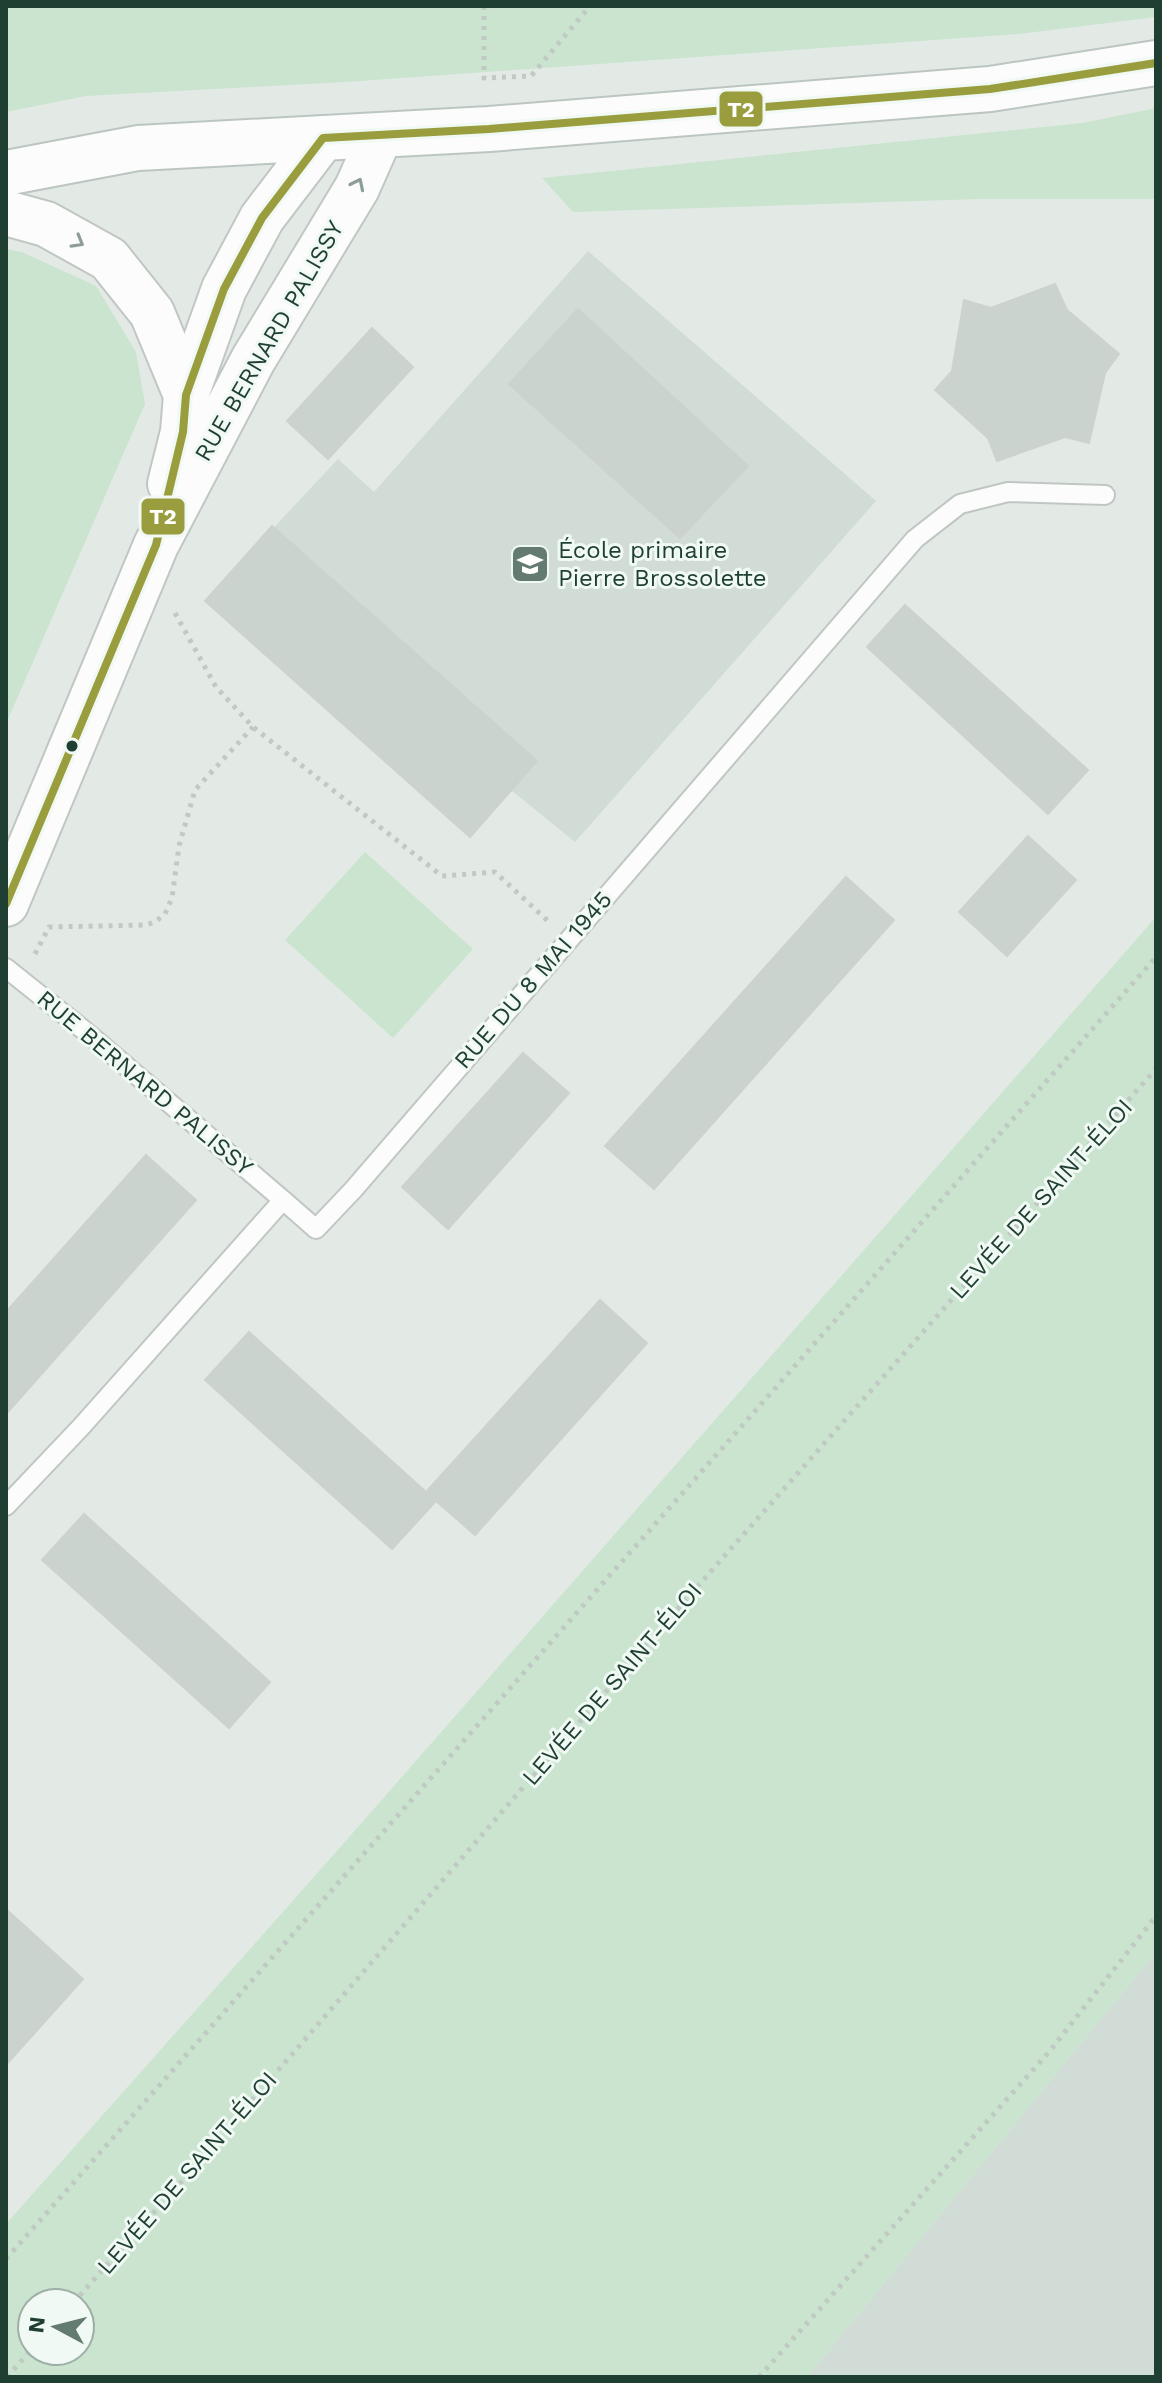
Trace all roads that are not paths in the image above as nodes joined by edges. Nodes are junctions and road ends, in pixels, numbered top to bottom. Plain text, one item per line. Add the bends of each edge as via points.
1 (1156, 63) edge
2 (380, 136) junction
3 (323, 138) junction
4 (6, 173) edge
5 (6, 213) edge
6 (186, 395) junction
7 (1105, 495) dead end
8 (156, 545) junction
9 (6, 904) edge
10 (14, 973) edge
11 (283, 1200) junction
12 (6, 1506) edge

1 - 2 street via 990,89
2 - 3 street
8 -> 2 street, RUE BERNARD PALISSY via 253,360 357,188
3 - 4 street via 138,148
3 - 6 street, RUE BERNARD PALISSY via 262,218 224,289
5 -> 6 street, RUE BERNARD PALISSY via 46,224 109,259 152,313
6 - 8 street, RUE BERNARD PALISSY via 183,432
7 - 11 lane, RUE DU 8 MAI 1945 via 1008,492 960,504 915,539 316,1229
8 - 9 street, RUE BERNARD PALISSY
10 - 11 lane, RUE BERNARD PALISSY
11 - 12 lane

